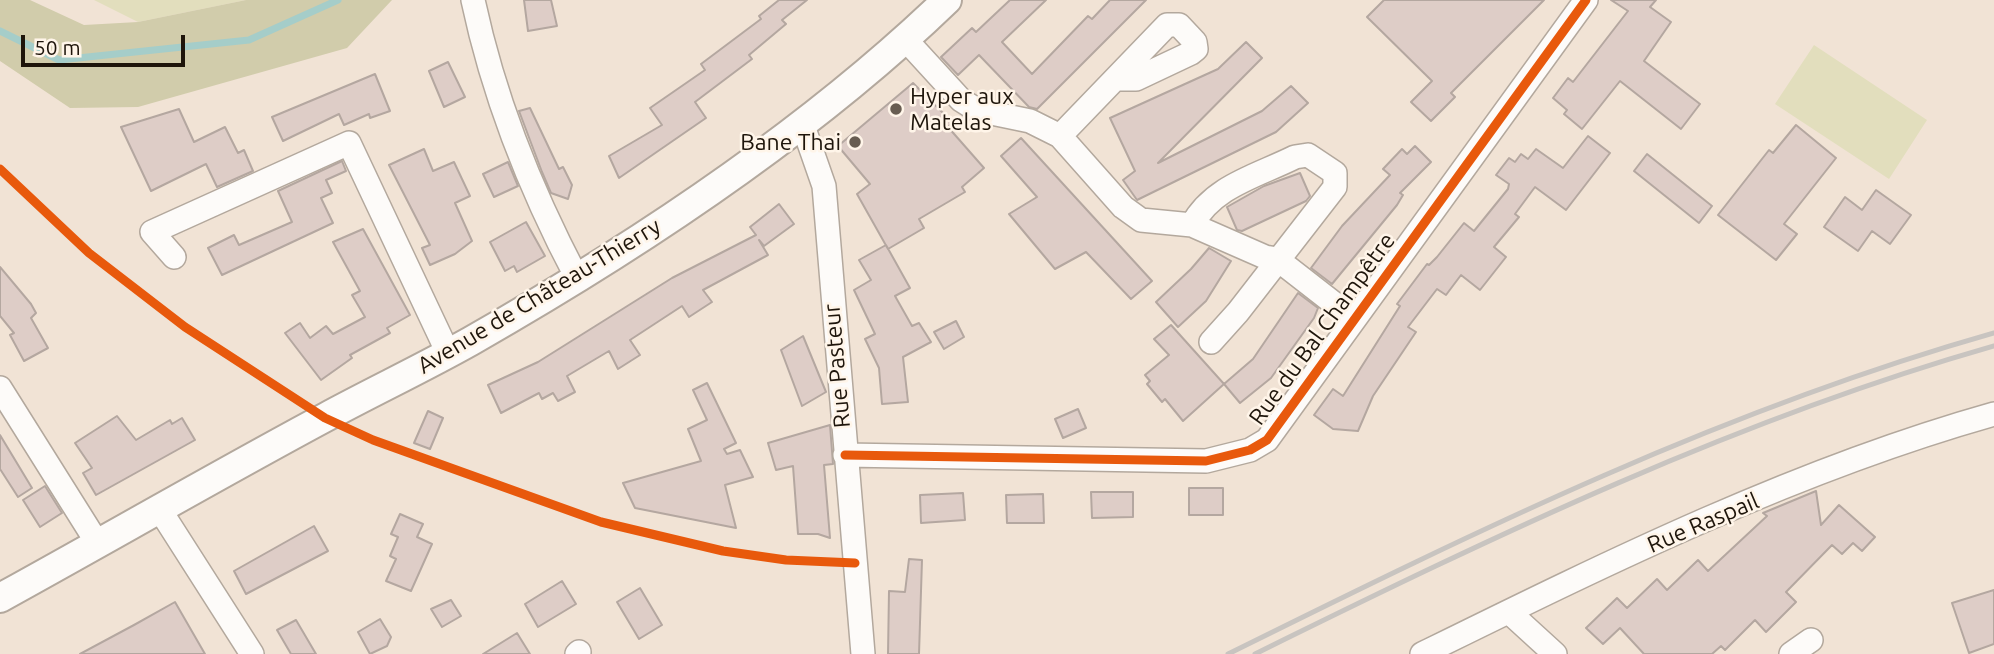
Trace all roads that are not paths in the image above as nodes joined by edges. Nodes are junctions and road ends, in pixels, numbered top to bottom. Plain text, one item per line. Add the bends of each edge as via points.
1 (474, 0) edge
2 (947, 0) edge
3 (1586, 0) edge
4 (906, 40) junction
5 (1116, 79) dead end
6 (802, 123) junction
7 (1060, 136) junction
8 (1192, 225) junction
9 (174, 257) dead end
10 (1277, 259) junction
11 (577, 278) junction
12 (1354, 319) junction
13 (1211, 342) dead end
14 (448, 353) junction
15 (0, 387) edge
16 (1994, 414) edge
17 (845, 455) junction
18 (160, 510) junction
19 (98, 544) junction
20 (0, 598) edge
21 (1509, 612) junction
22 (1811, 640) dead end
23 (252, 654) edge
24 (863, 654) edge
25 (1422, 654) edge
26 (1555, 654) edge
27 (1791, 654) edge

1 - 11 street via 484,54 516,153
2 - 4 main road, Avenue de Château-Thierry
3 - 12 street, Rue du Bal Champêtre
4 - 6 main road, Avenue de Château-Thierry
4 - 7 street via 961,100 977,110 1030,121
5 - 7 street
6 - 11 main road, Avenue de Château-Thierry
6 - 17 street, Rue Pasteur via 824,186
7 - 8 street via 1123,207 1141,220
8 - 10 street
8 - 10 street via 1202,206 1216,194 1308,155 1335,173 1335,187
9 - 14 street via 152,232 349,143
10 - 12 street
10 - 13 street
11 - 14 main road, Avenue de Château-Thierry
12 - 17 street, Rue du Bal Champêtre via 1267,440 1250,450 1206,461
14 - 18 main road, Avenue de Château-Thierry
15 - 19 street
16 - 21 street, Rue Raspail via 1836,468 1707,519
17 - 24 street, Rue Pasteur
18 - 19 main road, Avenue de Château-Thierry
18 - 23 street
19 - 20 main road, Avenue de Château-Thierry
21 - 25 street, Rue Raspail
21 - 26 street
22 - 27 street

